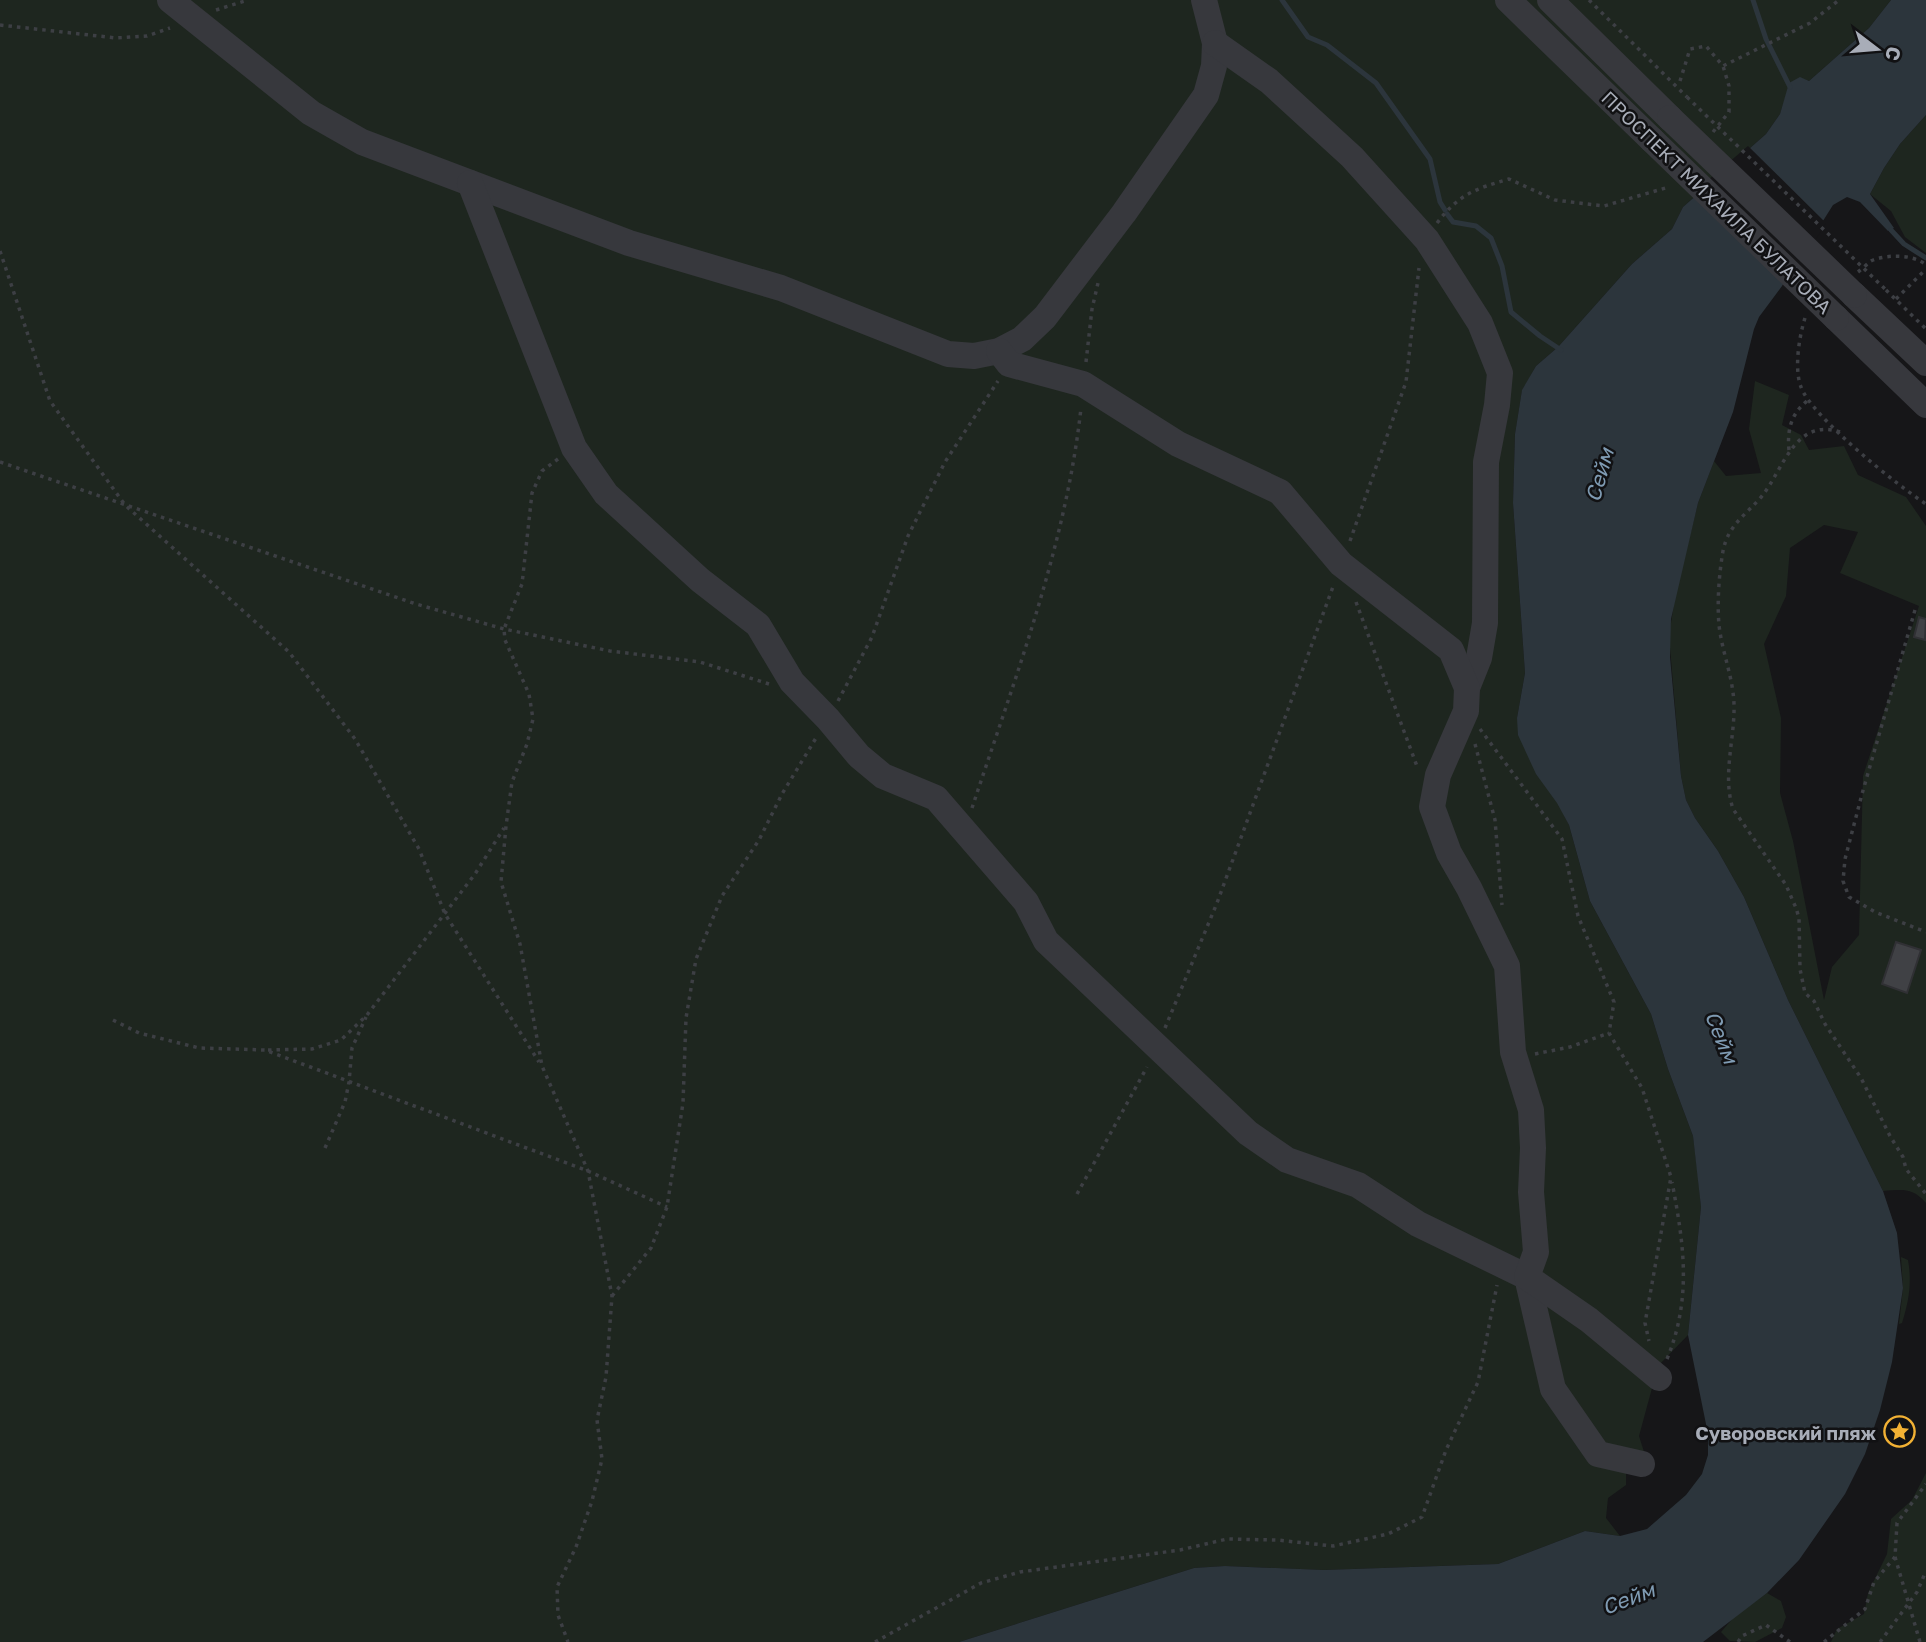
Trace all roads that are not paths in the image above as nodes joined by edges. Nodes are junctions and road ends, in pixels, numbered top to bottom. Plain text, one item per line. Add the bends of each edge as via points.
1 (170, 0) edge
2 (1204, 0) edge
3 (1508, 0) edge
4 (1550, 0) edge
5 (1215, 43) junction
6 (470, 183) junction
7 (1004, 358) junction
8 (1926, 363) edge
9 (1926, 405) edge
10 (1467, 700) junction
11 (1527, 1277) junction
12 (1659, 1378) road end
13 (1642, 1464) dead end

1 - 6 street via 321,118 362,142
2 - 5 street
3 - 9 street, ПРОСПЕКТ МИХАИЛА БУЛАТОВА, bridge
4 - 8 street, ПРОСПЕКТ МИХАИЛА БУЛАТОВА, bridge
5 - 7 street via 1206,95 1045,317
5 - 10 street via 1269,81 1352,157 1427,240 1479,323 1500,373 1486,463 1485,623
6 - 7 street via 629,243 781,288 948,354
6 - 11 street via 573,447 606,494 700,580 758,625 792,681 859,756 883,776 936,798 1026,902 1046,942 1248,1133 1287,1160 1358,1185 1418,1224
7 - 10 street via 1083,384 1178,444 1280,492 1341,564 1451,650
10 - 11 street via 1438,775 1432,807 1449,853 1507,966 1513,1052 1531,1110 1536,1252
11 - 12 street via 1589,1320
11 - 13 street via 1553,1389 1598,1454

